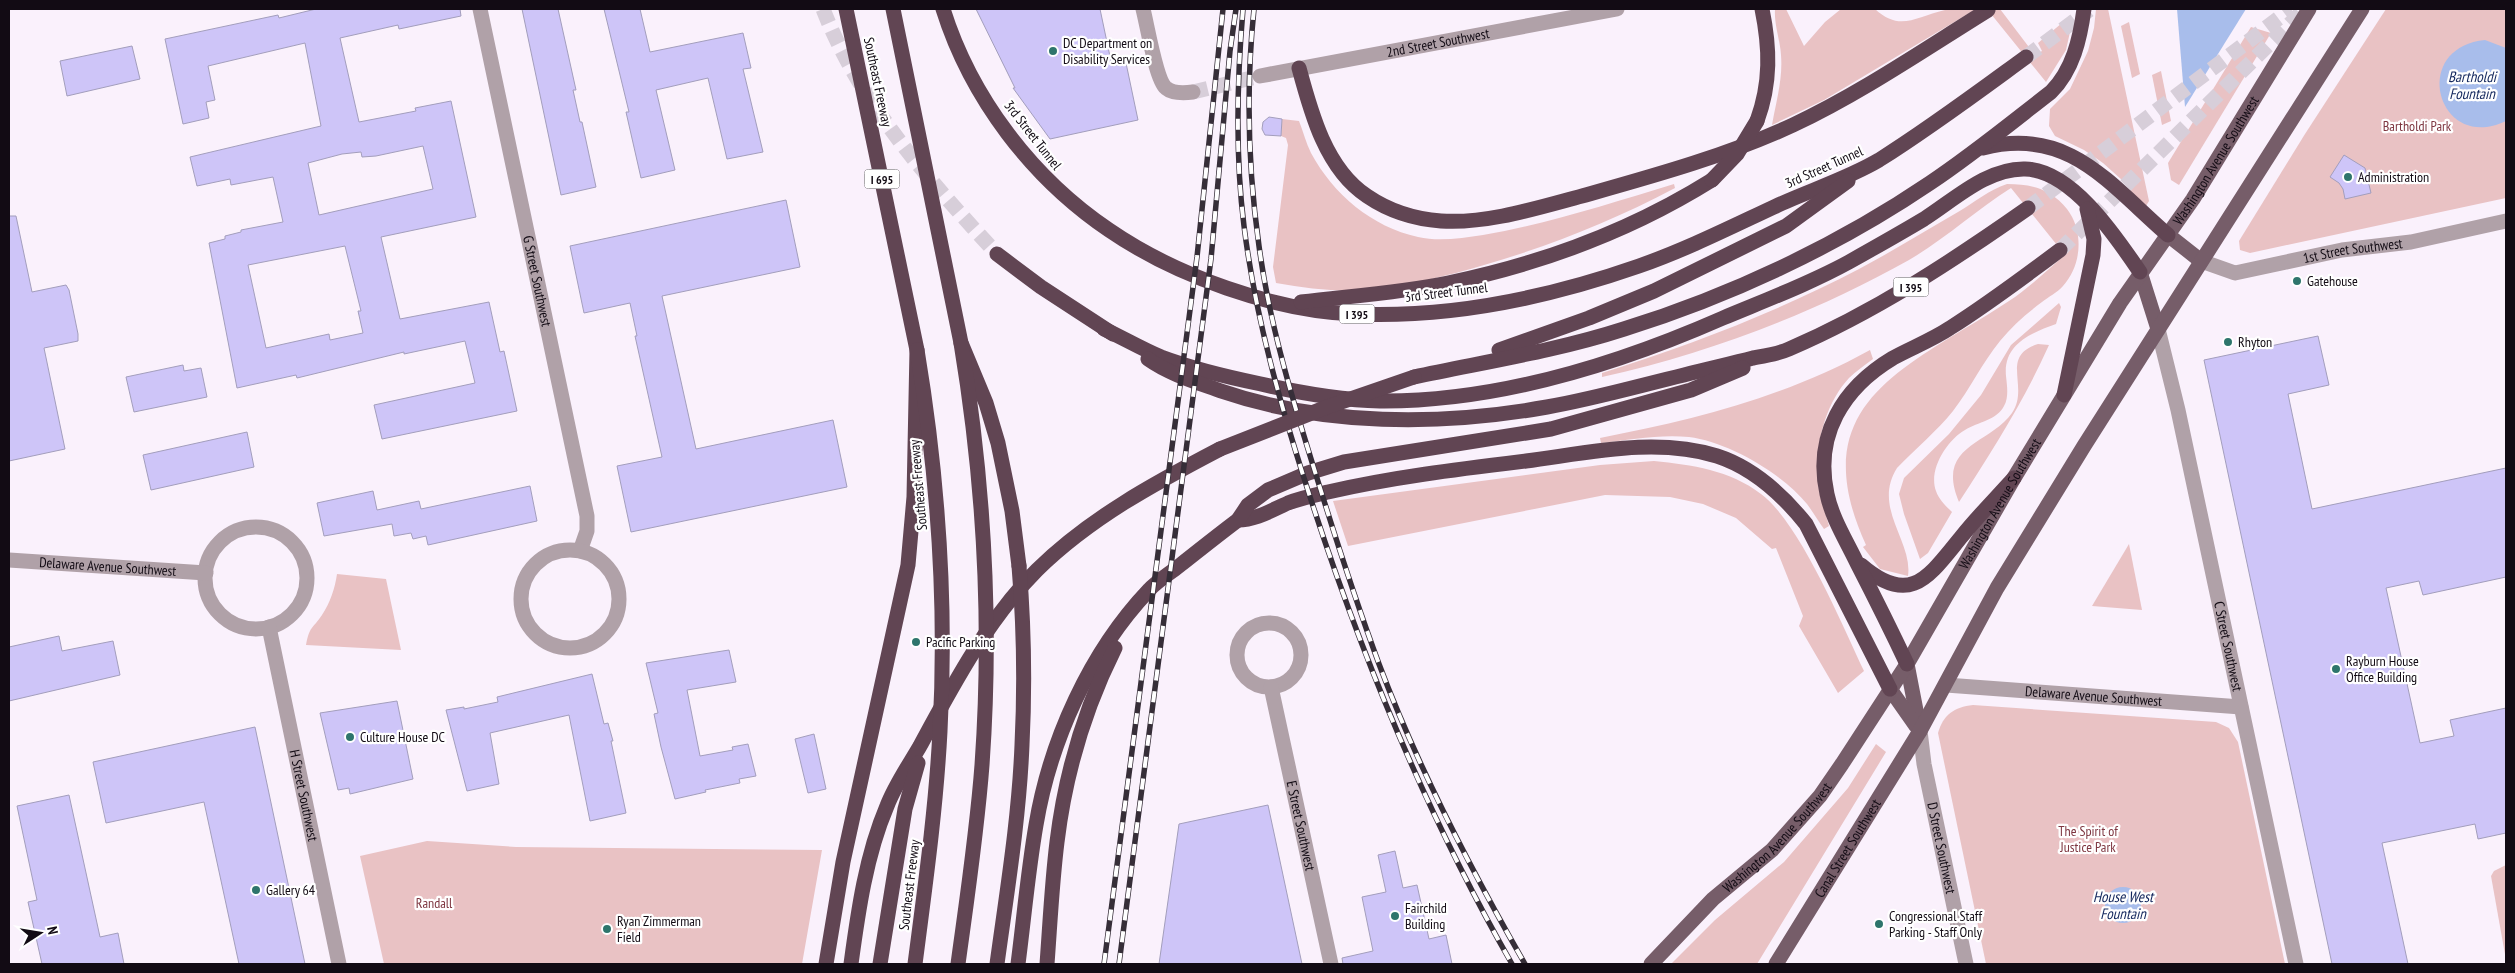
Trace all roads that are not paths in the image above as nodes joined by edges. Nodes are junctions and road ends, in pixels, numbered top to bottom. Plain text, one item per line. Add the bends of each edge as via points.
1 (480, 9) edge
2 (846, 9) edge
3 (893, 9) edge
4 (943, 9) edge
5 (1143, 9) edge
6 (1617, 9) edge
7 (1762, 9) edge
8 (2084, 9) edge
9 (2309, 9) edge
10 (2362, 9) edge
11 (1988, 10) dead end
12 (2026, 57) tunnel mouth
13 (1299, 68) junction
14 (1260, 76) tunnel mouth
15 (1193, 92) tunnel mouth
16 (1976, 149) junction
17 (1876, 162) junction
18 (2080, 196) junction
19 (2028, 208) tunnel mouth
20 (2506, 221) edge
21 (2168, 235) junction
22 (2060, 250) tunnel mouth
23 (997, 254) tunnel mouth
24 (2202, 260) junction
25 (2140, 272) junction
26 (1284, 304) junction
27 (2158, 328) junction
28 (1104, 329) junction
29 (961, 343) junction
30 (918, 350) junction
31 (1786, 350) junction
32 (1414, 377) junction
33 (2064, 394) junction
34 (2014, 478) junction
35 (1238, 520) junction
36 (580, 551) junction
37 (9, 560) edge
38 (1856, 560) junction
39 (206, 573) junction
40 (1150, 589) junction
41 (269, 627) junction
42 (1907, 664) junction
43 (1946, 685) junction
44 (1271, 687) junction
45 (1890, 689) junction
46 (2241, 707) junction
47 (928, 730) junction
48 (1920, 732) junction
49 (339, 964) edge
50 (826, 964) edge
51 (851, 964) edge
52 (880, 964) edge
53 (915, 964) edge
54 (958, 964) edge
55 (997, 964) edge
56 (1018, 964) edge
57 (1047, 964) edge
58 (1331, 964) edge
59 (1652, 964) edge
60 (1776, 964) edge
61 (1966, 964) edge
62 (2296, 964) edge

1 - 36 street, G Street Southwest via 588,516
2 - 30 highway, Southeast Freeway / I 695
3 - 29 highway
4 - 26 highway, 3rd Street Tunnel / I 395 via 960,52 994,114 1037,170 1063,195 1148,255 1239,291
5 - 15 street via 1159,77 1165,88
6 - 13 street, 2nd Street Southwest
7 - 26 highway, bridge via 1769,50 1767,90 1757,121 1737,154 1712,180 1648,215 1531,262 1447,284
8 - 16 highway via 2074,56 2058,85
9 - 21 main road, Washington Avenue Southwest
10 - 24 main road
11 - 13 highway via 1836,101 1754,141 1616,187 1480,219 1442,221 1406,215 1360,191 1325,145
12 - 17 highway, 3rd Street Tunnel / I 395
13 - 14 street, 2nd Street Southwest
16 - 21 highway via 2028,142 2069,153 2099,174
16 - 32 highway via 1930,184 1850,231 1765,274 1702,301 1576,342
17 - 26 highway, 3rd Street Tunnel / I 395 via 1705,240 1638,266 1572,286 1462,308 1388,314 1352,314
17 - 32 highway via 1786,226 1654,291 1521,343
18 - 25 highway
18 - 28 highway via 2041,171 2027,168 1999,172 1839,267 1787,292 1683,336 1559,376 1485,394 1378,401 1325,397 1206,371 1160,356
18 - 33 highway via 2092,223 2093,255
19 - 31 highway, I 395 via 1916,284 1851,320
20 - 24 street, 1st Street Southwest via 2411,242 2342,250 2235,273
21 - 24 main road
21 - 25 main road, Washington Avenue Southwest
22 - 38 highway via 1980,309 1866,377 1844,401 1828,431 1822,463 1827,495 1839,529
23 - 28 highway, I 395
24 - 27 main road
25 - 27 main road
25 - 33 main road, Washington Avenue Southwest
27 - 43 main road via 1997,588
27 - 46 street, C Street Southwest
28 - 31 highway, I 395 via 1158,366 1236,396 1272,406 1396,420 1545,408
29 - 54 highway, bridge via 981,505 986,653 979,793
29 - 55 highway, bridge via 986,403 1003,464 1022,600 1022,746 1013,847
30 - 50 highway, bridge via 914,497 908,565 843,862
30 - 53 highway, Southeast Freeway / I 695, bridge via 937,507 942,652 935,802
31 - 35 highway via 1691,390 1551,429 1344,462 1308,473 1268,490 1248,505
32 - 47 highway, bridge via 1220,449 1137,494 1100,519 1037,570 1005,608 978,646
33 - 34 main road, Washington Avenue Southwest
34 - 38 highway via 1929,576 1908,585 1896,585 1878,579
34 - 42 main road, Washington Avenue Southwest
35 - 40 highway
35 - 45 highway via 1249,520 1291,502 1326,492 1473,468 1648,446 1682,448 1718,456 1749,470 1772,486 1806,524
36 - 36 street via 564,550 540,560 524,582 521,594 526,620 534,632 564,648 588,645 598,639 607,631 618,611 617,584 611,571 596,557
37 - 39 street, Delaware Avenue Southwest
38 - 42 highway
39 - 41 street via 207,589 223,616 237,625 253,629
39 - 41 street via 214,549 222,540 244,528 270,528 293,543 302,555 306,570 304,592 294,612
40 - 56 highway via 1111,635 1071,712 1049,769 1036,824
40 - 57 highway via 1106,666 1076,752 1056,842
41 - 49 street, H Street Southwest
42 - 45 main road, Washington Avenue Southwest
42 - 48 main road
43 - 46 street, Delaware Avenue Southwest
43 - 48 main road
44 - 44 street via 1249,680 1238,663 1237,652 1249,630 1272,623 1291,632 1299,645 1300,656 1293,675
44 - 58 street, E Street Southwest
45 - 48 main road
45 - 59 main road, Washington Avenue Southwest via 1847,757 1797,824 1772,850 1713,899
46 - 62 street, C Street Southwest
47 - 51 highway via 887,806 866,880
47 - 52 highway via 905,809
48 - 60 main road, Canal Street Southwest
48 - 61 street, D Street Southwest

